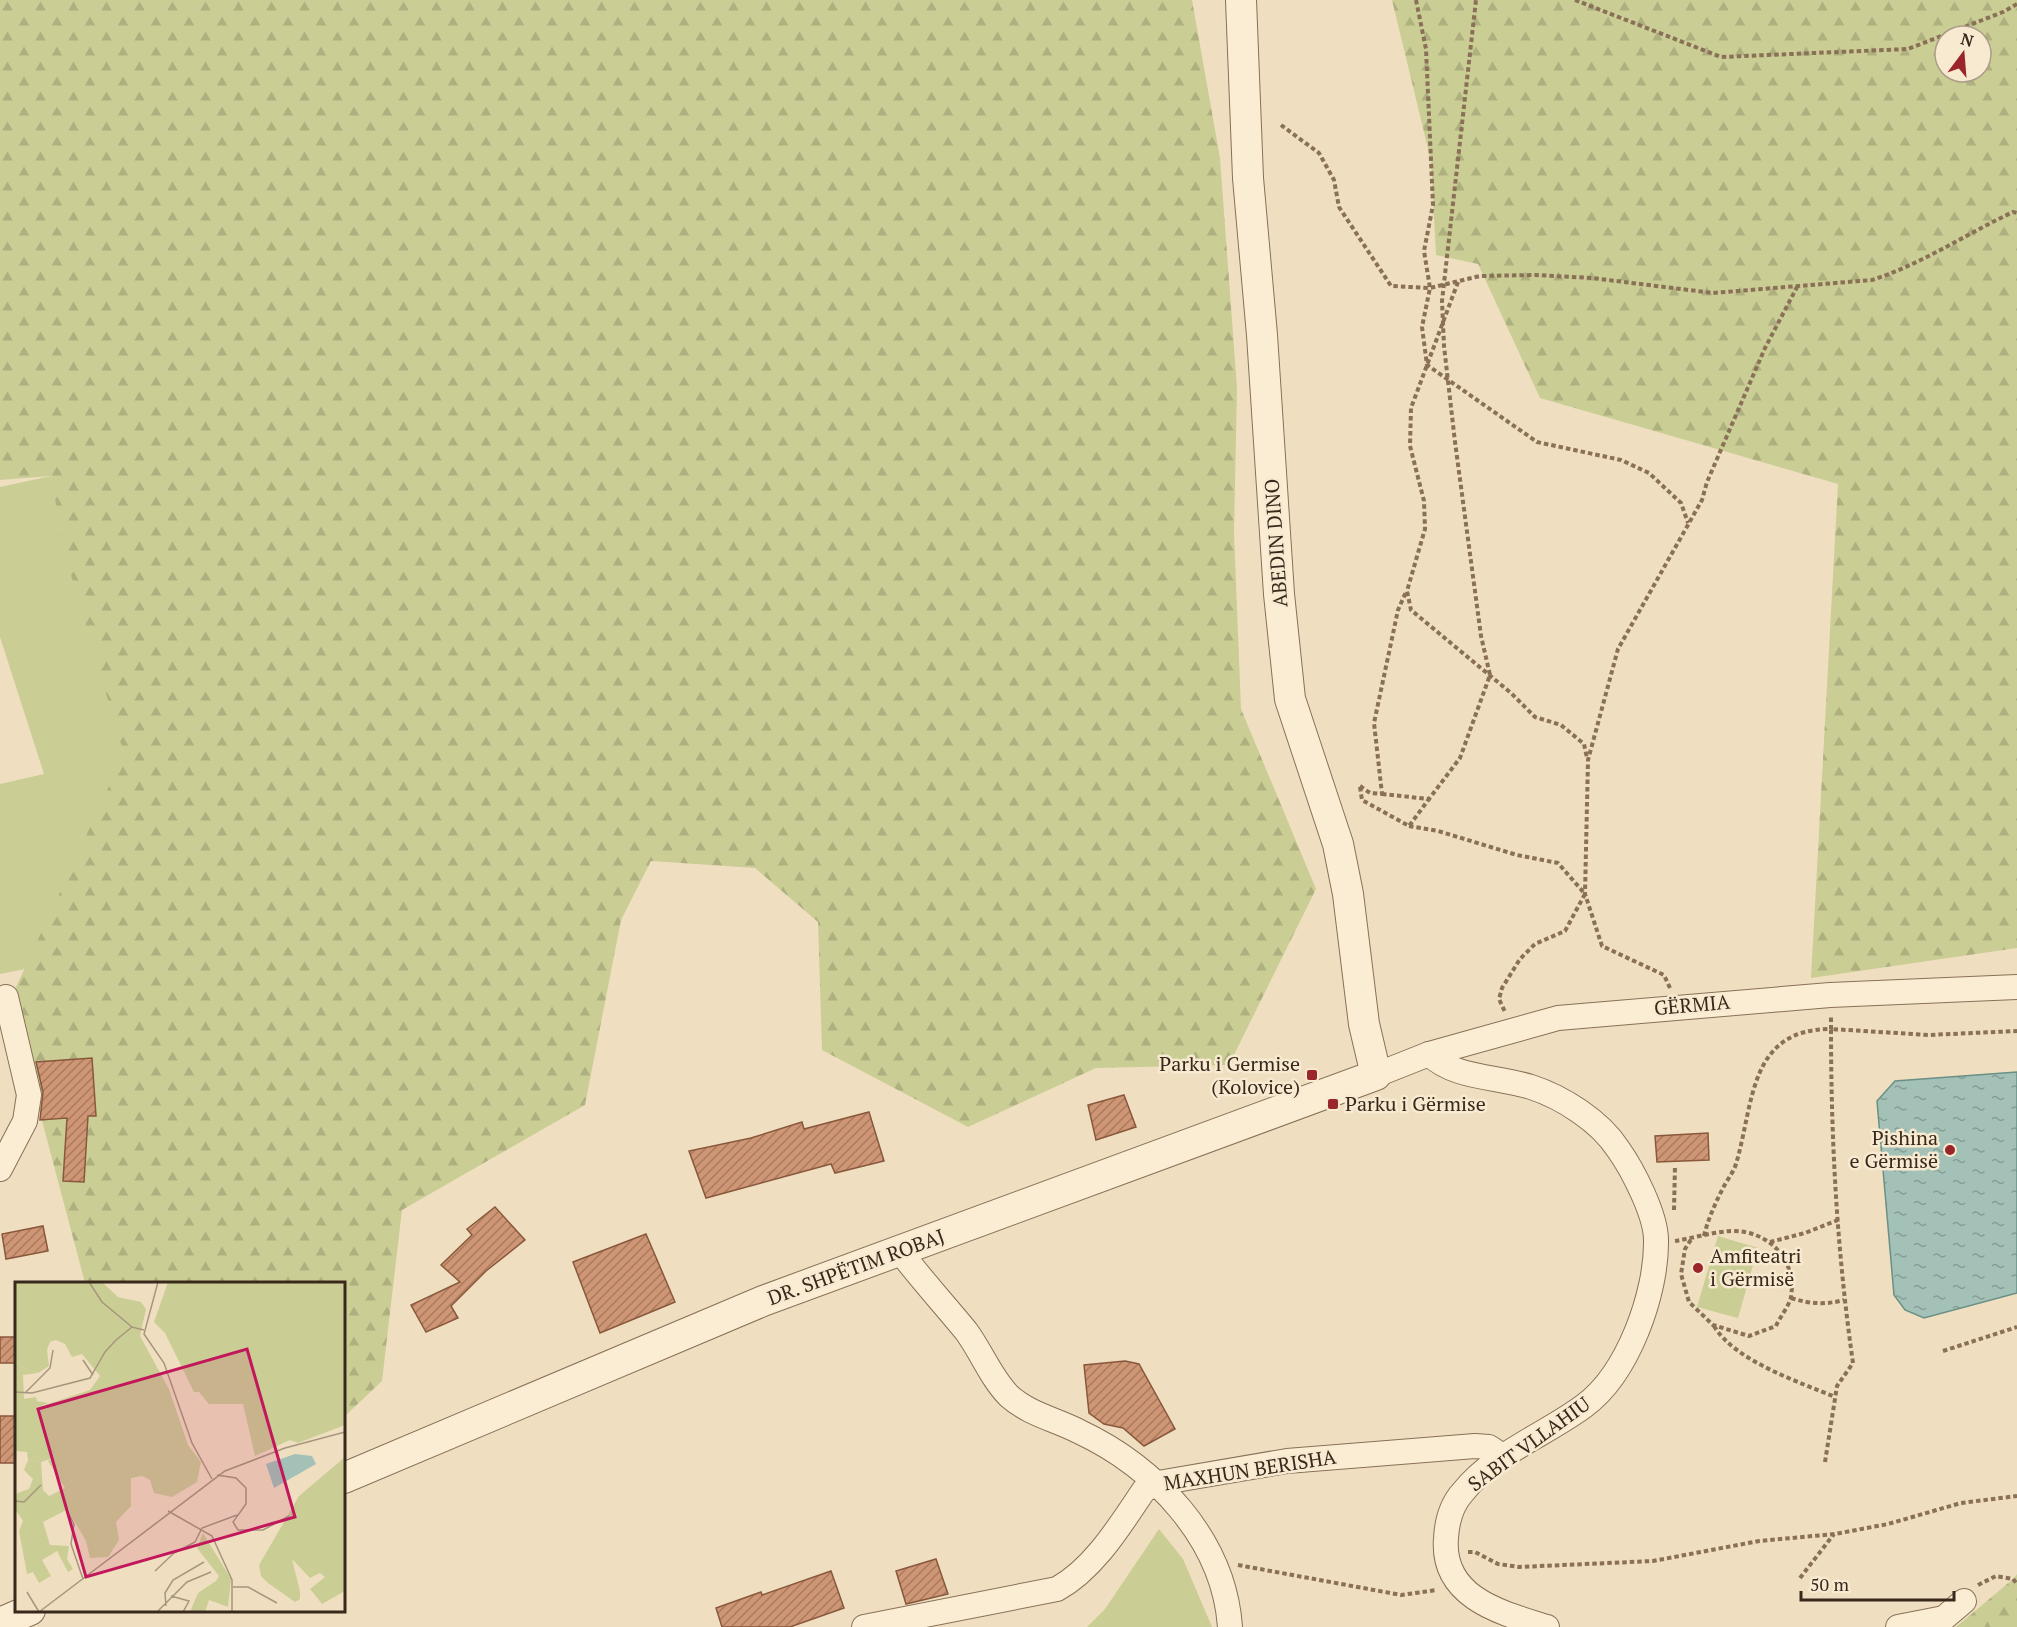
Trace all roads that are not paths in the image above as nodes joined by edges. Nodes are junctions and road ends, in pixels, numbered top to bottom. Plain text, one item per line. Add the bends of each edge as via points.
1 (1241, 0) edge
2 (2017, 987) edge
3 (6, 998) dead end
4 (1429, 1054) junction
5 (1376, 1075) junction
6 (0, 1169) edge
7 (899, 1250) junction
8 (1504, 1457) junction
9 (345, 1478) edge
10 (1158, 1483) junction
11 (1964, 1601) road end
12 (28, 1612) edge
13 (0, 1623) edge
14 (864, 1627) edge
15 (1230, 1627) edge
16 (1547, 1627) edge
17 (1898, 1627) edge

1 - 5 street, ABEDIN DINO via 1248,178 1290,699 1338,844 1364,1024
2 - 4 street, GËRMIA via 1830,995 1558,1018
3 - 6 street via 29,1095 26,1121
4 - 5 street, GËRMIA
4 - 8 street, SABIT VLLAHIU via 1438,1063 1468,1073 1531,1087 1594,1122 1618,1148 1668,1237 1652,1274 1640,1322 1612,1379 1584,1406
5 - 7 street, DR. SHPËTIM ROBAJ
7 - 9 street, DR. SHPËTIM ROBAJ via 753,1305
7 - 10 street via 968,1334 1007,1394 1035,1413 1111,1449
8 - 10 street, MAXHUN BERISHA via 1489,1447 1475,1446 1287,1461
8 - 16 street, SABIT VLLAHIU via 1463,1491 1453,1507 1447,1524 1448,1560 1457,1583 1471,1597 1490,1608
10 - 14 street, MAXHUN BERISHA via 1144,1490 1073,1581 1058,1589
10 - 15 street via 1178,1504 1214,1560
11 - 17 street via 1944,1618
12 - 13 street

